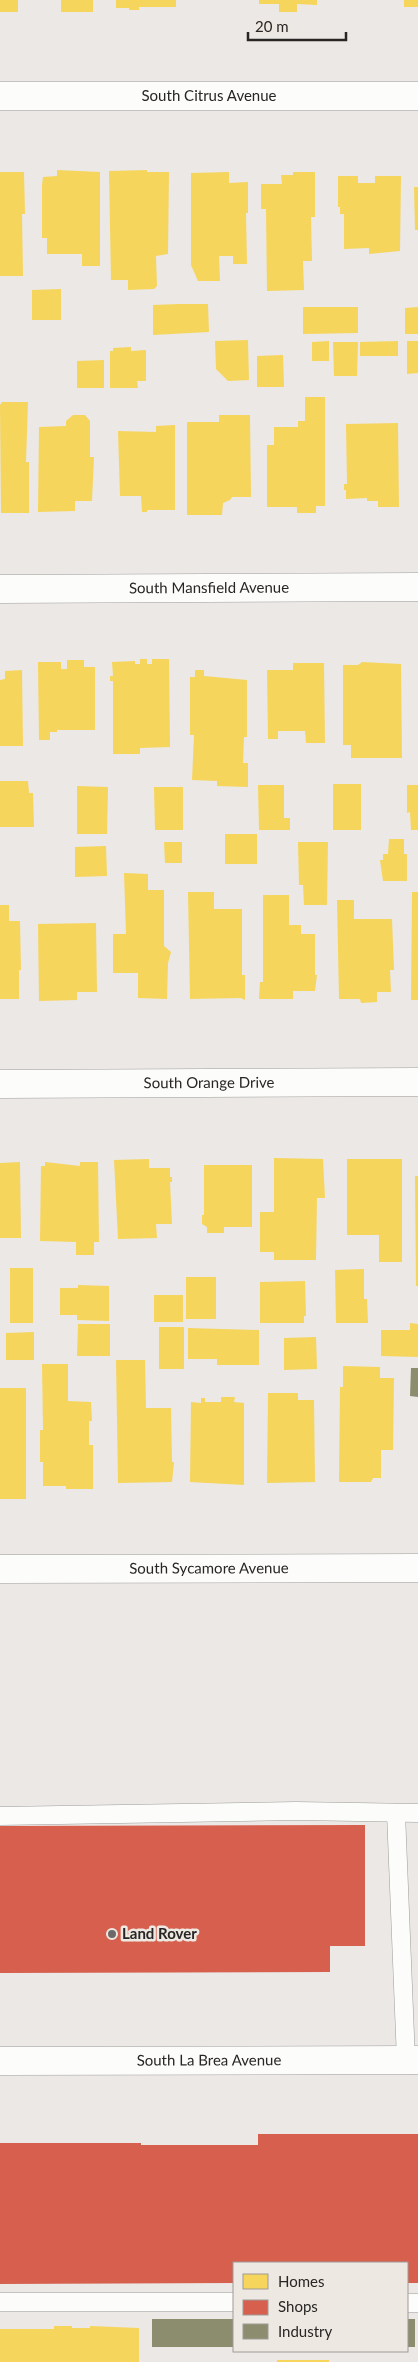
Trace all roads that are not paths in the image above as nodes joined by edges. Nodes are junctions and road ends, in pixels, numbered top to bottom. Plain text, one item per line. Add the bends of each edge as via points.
1 (0, 96) edge
2 (418, 96) edge
3 (418, 588) edge
4 (0, 589) edge
5 (418, 1082) edge
6 (0, 1084) edge
7 (418, 1568) edge
8 (0, 1569) edge
9 (396, 1813) junction
10 (418, 1813) edge
11 (0, 1816) edge
12 (412, 2060) edge
13 (0, 2061) edge
14 (0, 2302) edge
15 (233, 2302) edge

1 - 2 street, South Citrus Avenue
3 - 4 street, South Mansfield Avenue
5 - 6 street, South Orange Drive
7 - 8 street, South Sycamore Avenue
9 - 10 lane
9 - 11 lane
9 - 12 lane
12 - 13 street, South La Brea Avenue
14 - 15 lane

